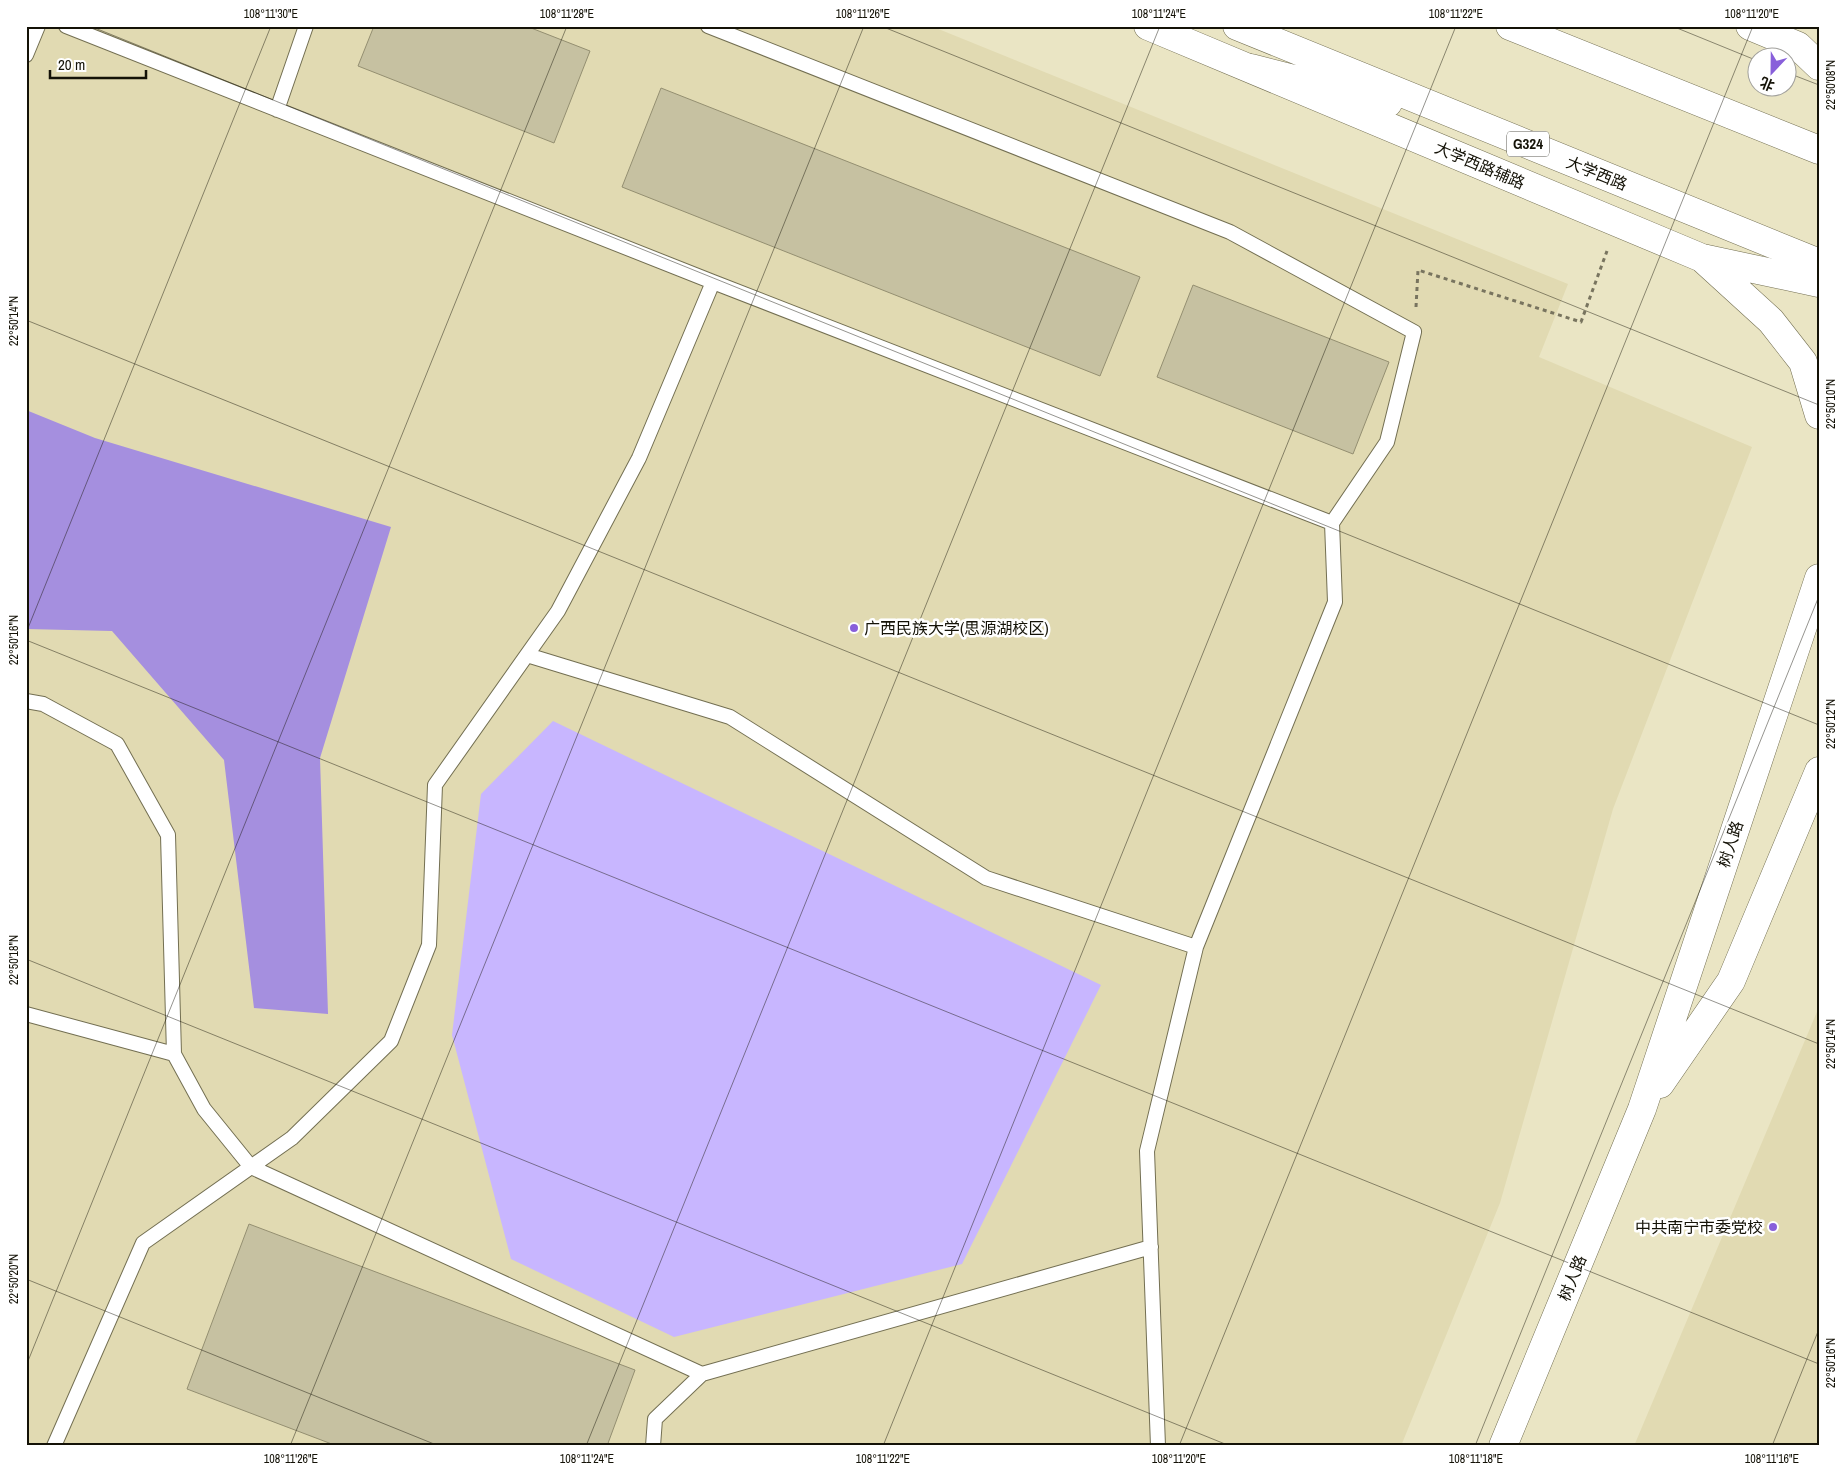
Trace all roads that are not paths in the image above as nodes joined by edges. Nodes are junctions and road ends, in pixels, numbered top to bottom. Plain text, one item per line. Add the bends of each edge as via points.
1 (38, 26) edge
2 (66, 26) edge
3 (306, 26) edge
4 (708, 26) edge
5 (1148, 26) edge
6 (1237, 26) edge
7 (1510, 26) edge
8 (1750, 26) edge
9 (1808, 48) edge
10 (26, 55) edge
11 (1819, 66) edge
12 (1251, 68) junction
13 (277, 110) junction
14 (1488, 128) junction
15 (1819, 150) edge
16 (1702, 258) junction
17 (1819, 262) edge
18 (713, 282) junction
19 (1819, 283) edge
20 (1819, 415) edge
21 (1332, 522) junction
22 (1819, 578) edge
23 (528, 655) junction
24 (26, 701) edge
25 (1819, 771) edge
26 (1196, 946) junction
27 (26, 1014) edge
28 (174, 1054) junction
29 (1642, 1110) junction
30 (251, 1167) junction
31 (1151, 1247) junction
32 (702, 1374) junction
33 (54, 1446) edge
34 (653, 1446) edge
35 (1158, 1446) edge
36 (1503, 1446) edge

1 - 10 lane
2 - 13 lane
3 - 13 lane
4 - 21 lane via 1230,232 1414,332 1387,442
5 - 12 street, 大学西路辅路
6 - 14 street, 大学西路 / G324
7 - 15 street
8 - 9 street
9 - 11 street
12 - 14 street
12 - 16 street, 大学西路辅路
13 - 18 lane
14 - 17 street, 大学西路 / G324
16 - 19 street, 大学西路辅路
16 - 20 street via 1771,321 1803,362
18 - 21 lane
18 - 23 lane via 639,458 558,611
21 - 26 lane via 1335,602
22 - 29 street, 树人路
23 - 26 lane via 730,718 986,878
23 - 30 lane via 435,785 429,945 390,1041 292,1138
24 - 28 lane via 43,704 117,744 168,835
25 - 29 street, 树人路 via 1731,980
26 - 31 lane via 1147,1151
27 - 28 lane
28 - 30 lane via 204,1109
29 - 36 street, 树人路
30 - 32 lane
30 - 33 lane via 143,1243
31 - 32 lane
31 - 35 lane
32 - 34 lane via 655,1418

